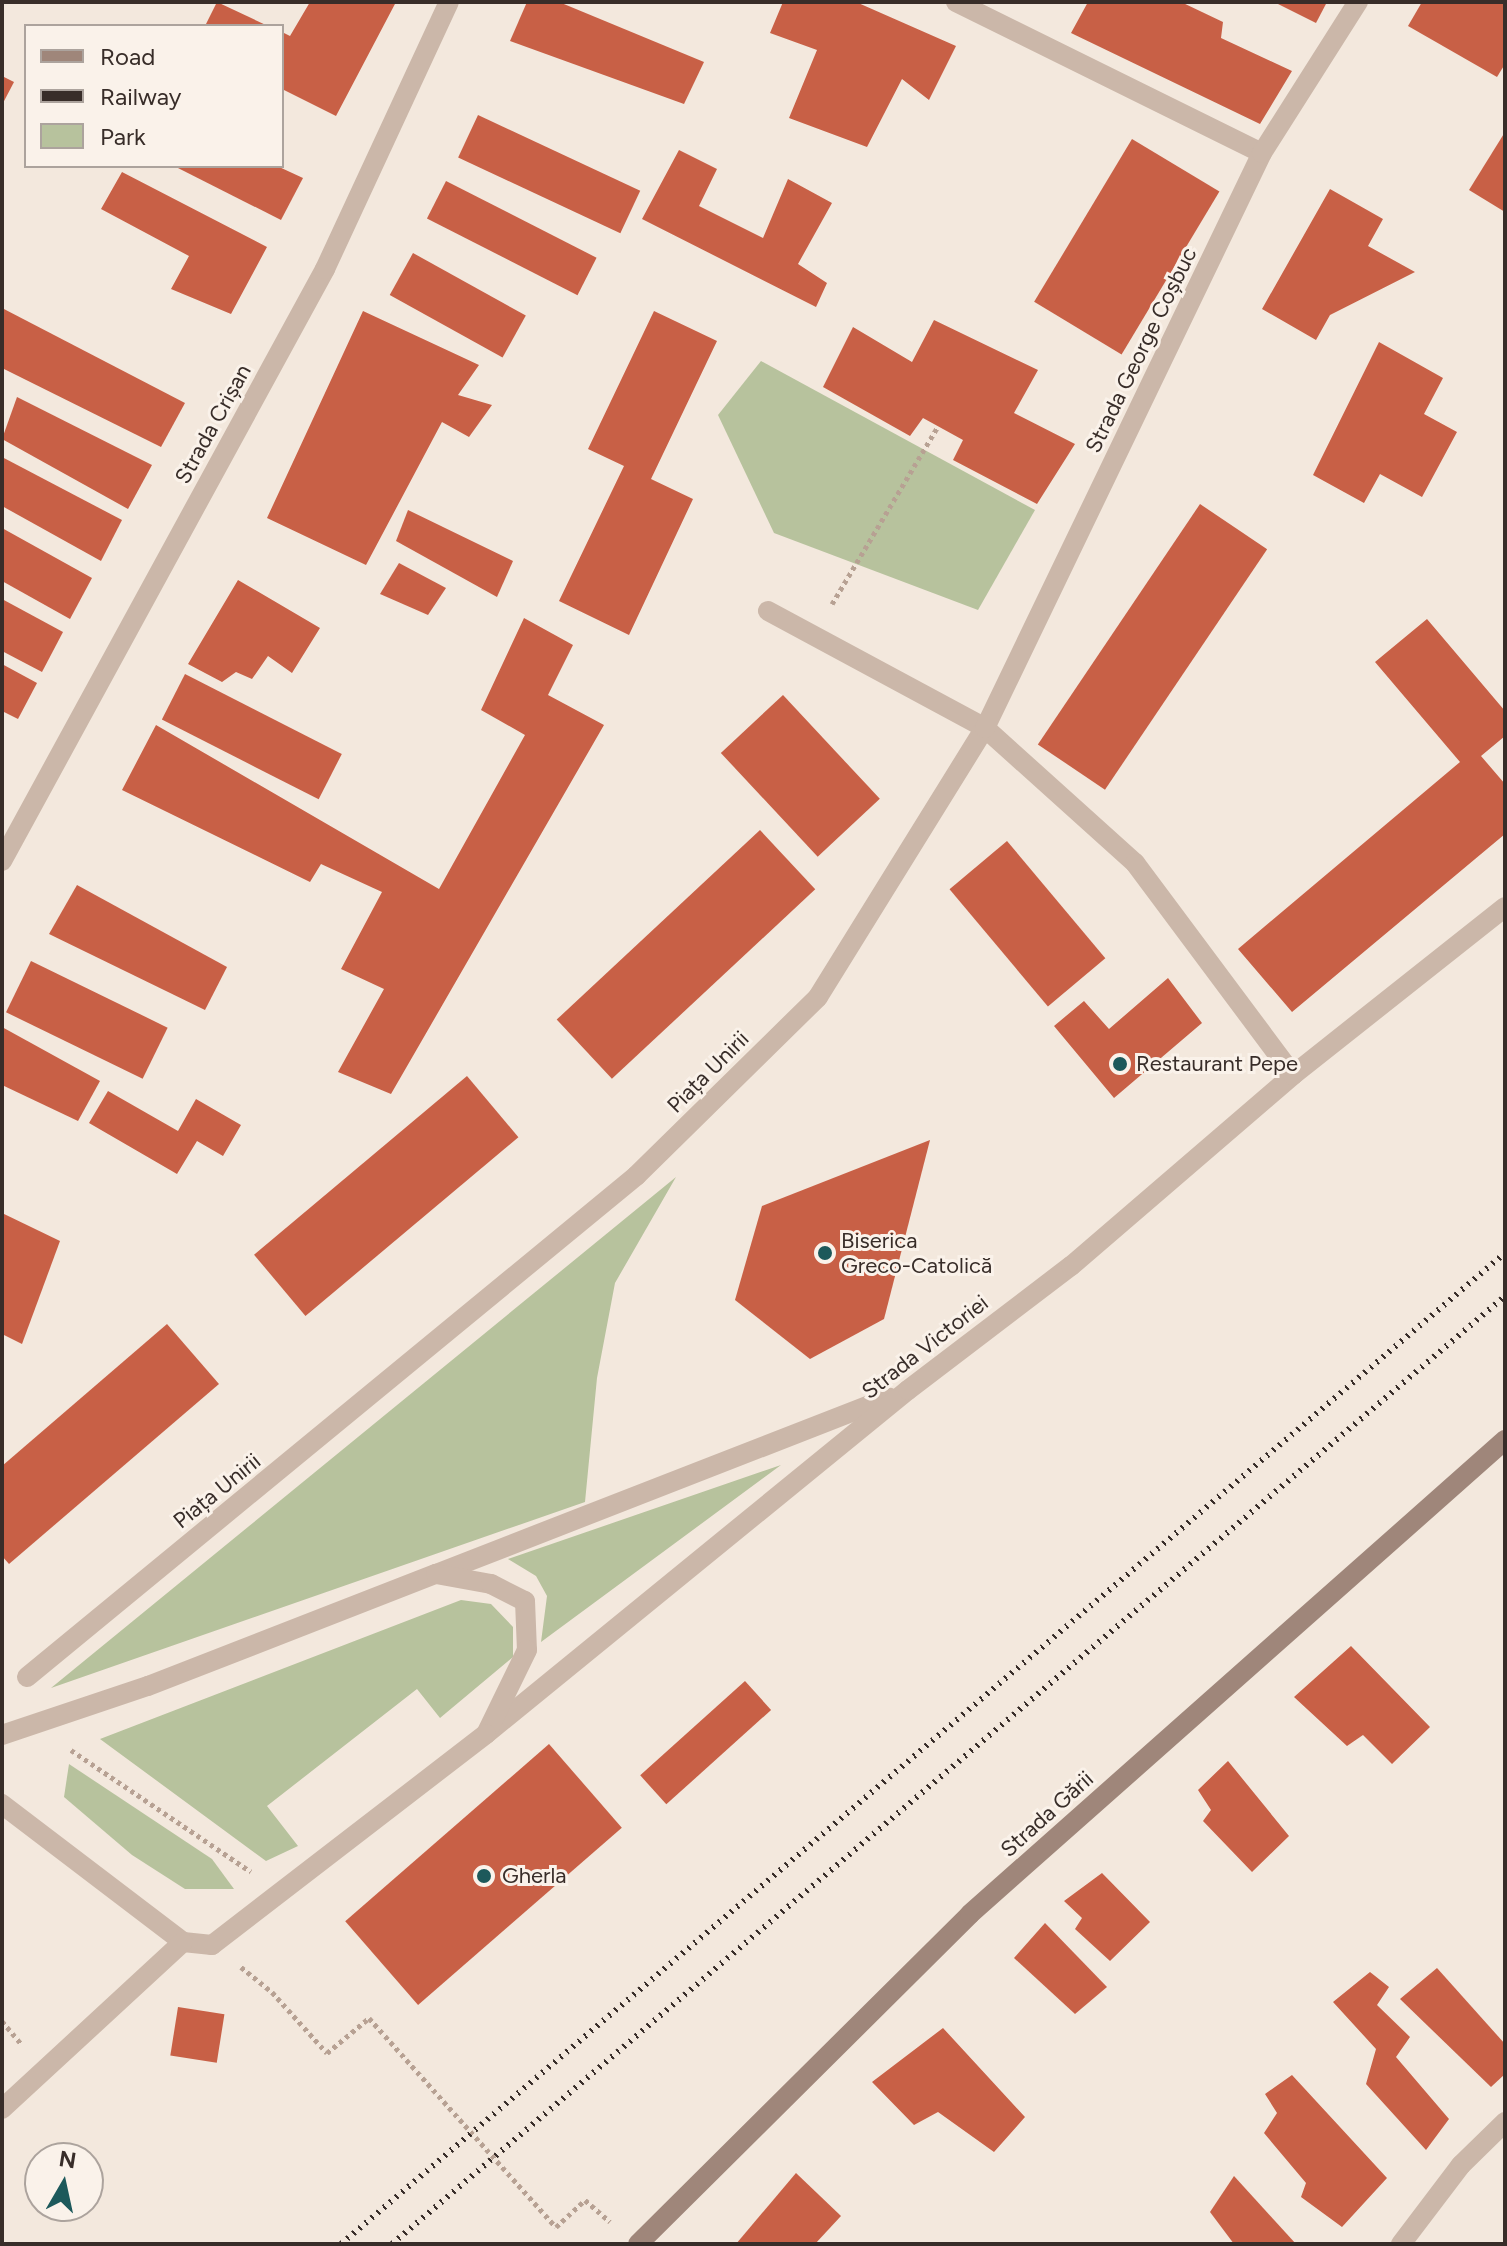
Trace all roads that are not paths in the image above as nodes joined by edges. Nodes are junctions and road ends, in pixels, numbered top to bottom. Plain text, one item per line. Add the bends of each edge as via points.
1 (449, 2) edge
2 (956, 2) edge
3 (1358, 2) edge
4 (1262, 153) junction
5 (768, 611) dead end
6 (985, 728) junction
7 (2, 861) edge
8 (1505, 907) edge
9 (1293, 1075) junction
10 (908, 1390) junction
11 (1505, 1440) edge
12 (436, 1574) junction
13 (27, 1677) dead end
14 (486, 1734) junction
15 (2, 1735) edge
16 (2, 1804) edge
17 (183, 1942) junction
18 (2, 2109) edge
19 (1505, 2122) edge
20 (638, 2244) edge
21 (1401, 2244) edge

1 - 7 street, Strada Crișan via 325,269
2 - 4 street
3 - 4 street, Strada George Coșbuc
4 - 6 street, Strada George Coșbuc
5 - 6 street
6 - 9 street via 1135,863
6 - 13 street, Piața Unirii via 818,997 636,1176
8 - 9 street, Strada Victoriei
9 - 10 street, Strada Victoriei via 1071,1266
10 - 12 street
10 - 14 street, Strada Victoriei
11 - 20 street, Strada Gării via 970,1914
12 - 14 street via 491,1584 525,1601 527,1650
12 - 15 street via 148,1686
14 - 17 street, Strada Victoriei via 212,1945
16 - 17 street
17 - 18 street
19 - 21 street via 1461,2165

